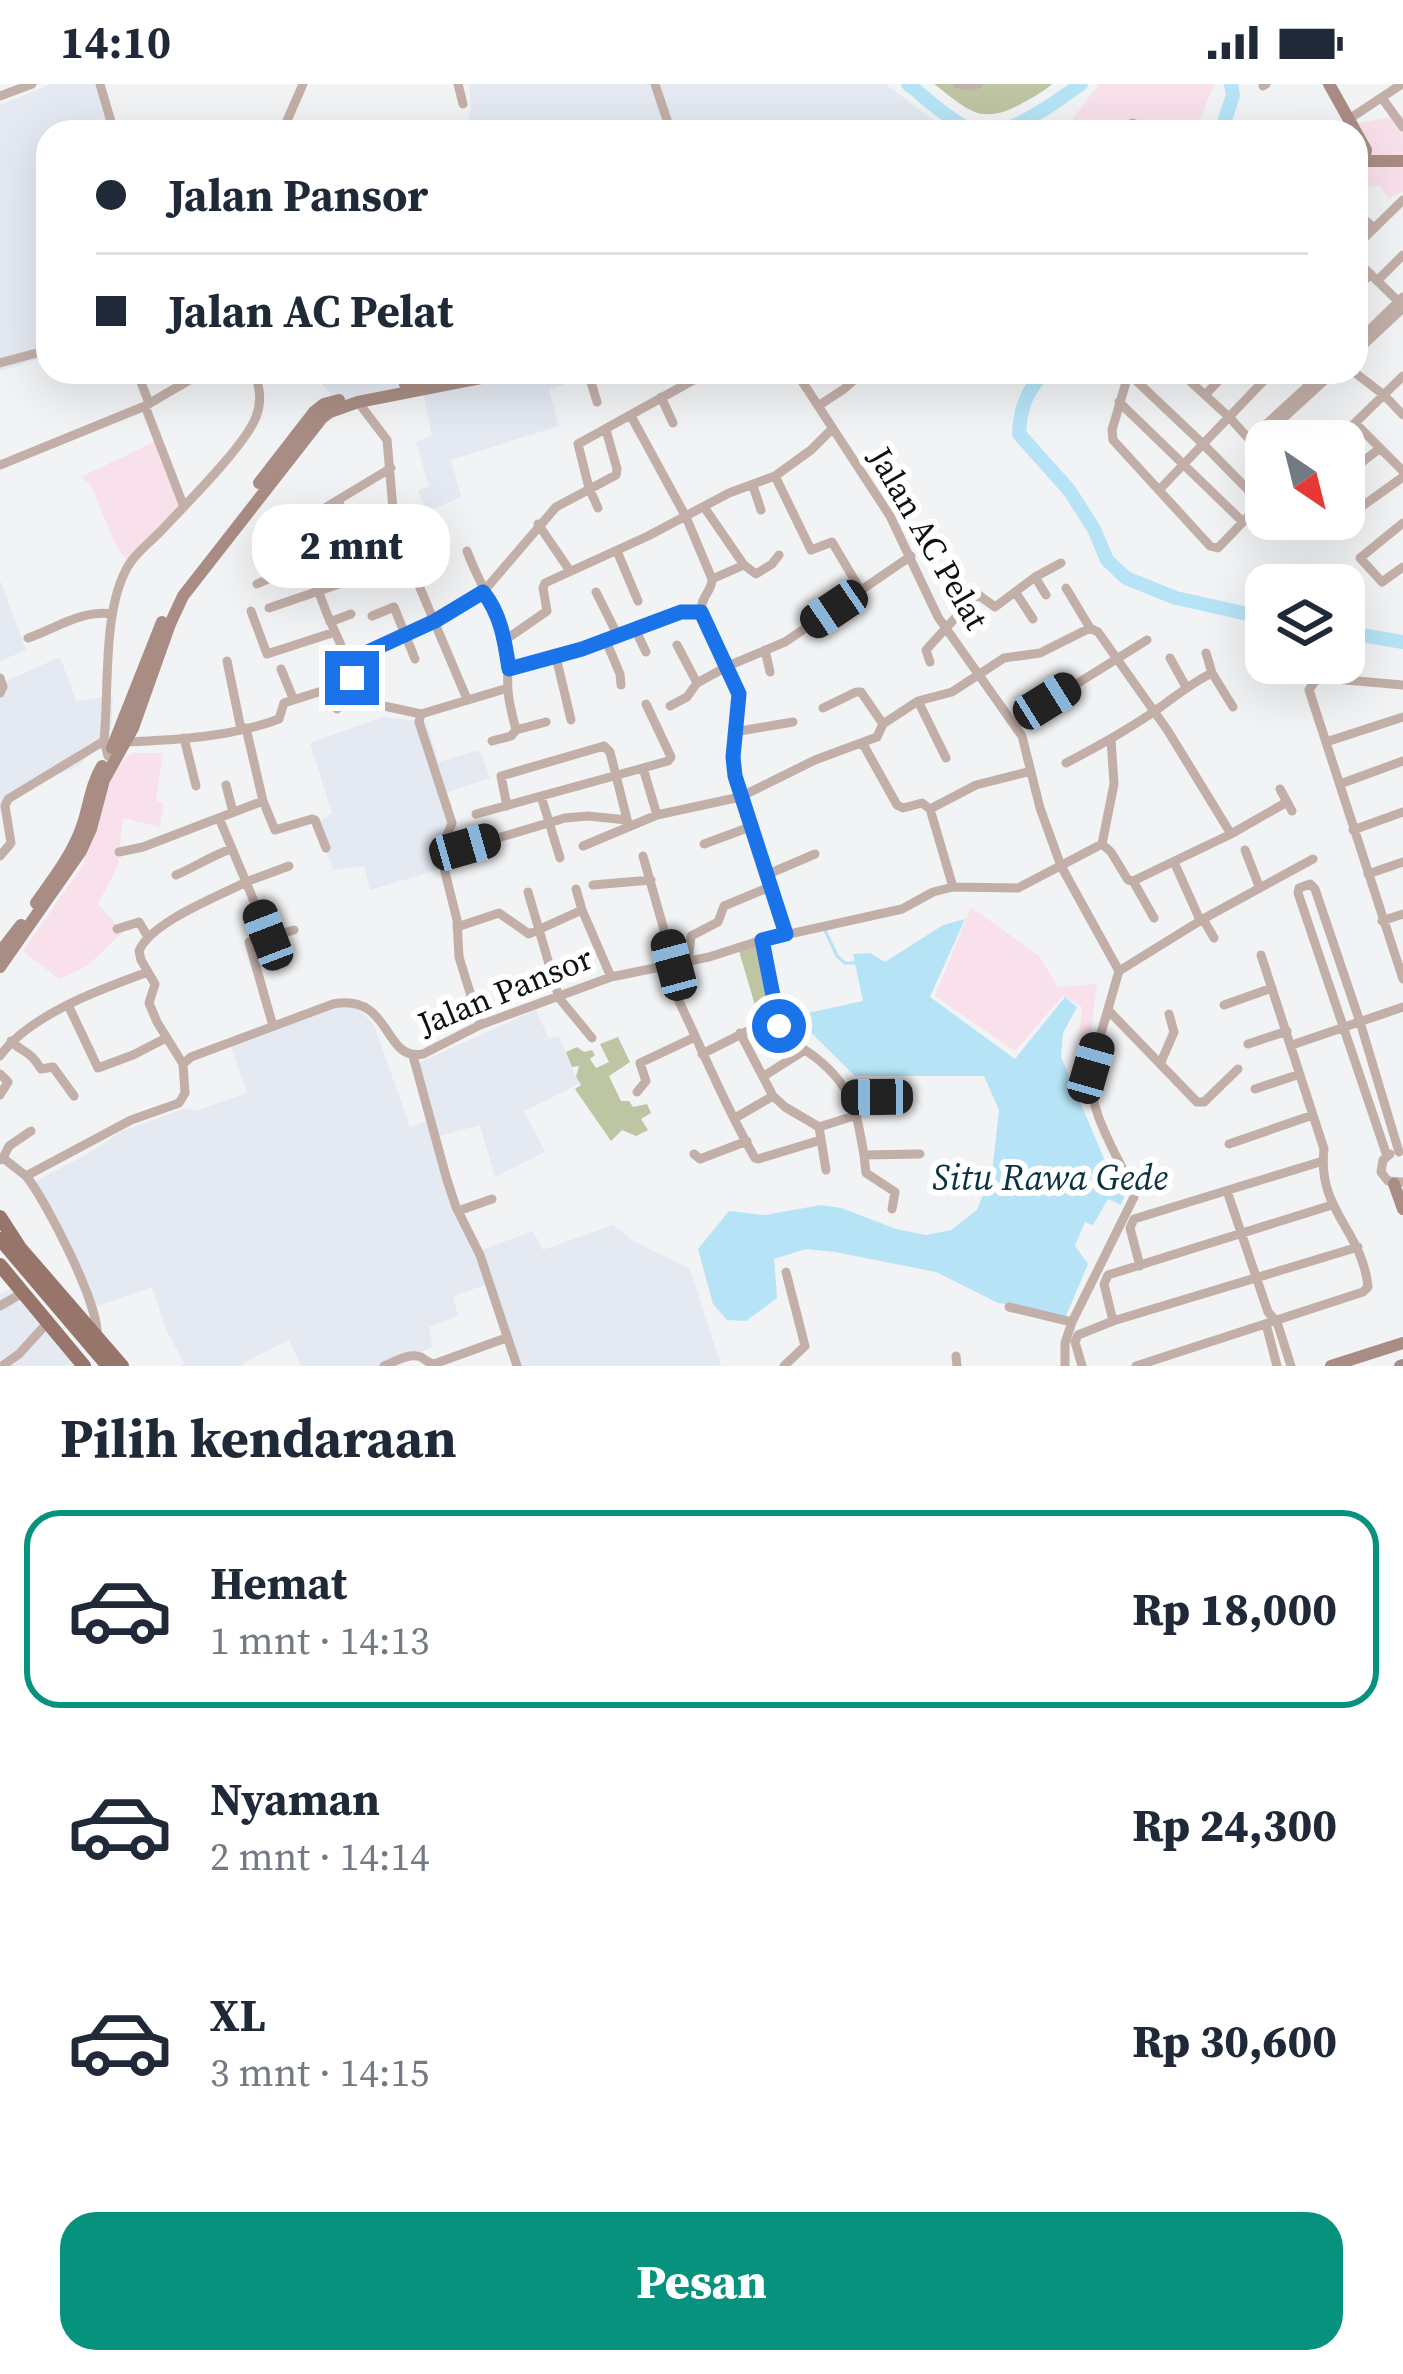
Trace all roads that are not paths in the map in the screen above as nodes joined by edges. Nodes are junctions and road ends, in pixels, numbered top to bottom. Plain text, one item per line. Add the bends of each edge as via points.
1 (32, 84) edge
2 (100, 84) edge
3 (303, 84) edge
4 (458, 84) edge
5 (655, 84) edge
6 (957, 84) edge
7 (978, 84) edge
8 (1329, 84) edge
9 (1402, 84) edge
10 (0, 96) edge
11 (1382, 98) junction
12 (463, 104) dead end
13 (1349, 119) joint
14 (110, 120) edge
15 (287, 120) edge
16 (667, 120) edge
17 (1403, 128) edge
18 (1368, 157) edge
19 (1403, 161) edge
20 (1403, 200) edge
21 (1368, 223) edge
22 (1374, 228) junction
23 (1368, 234) edge
24 (1403, 256) edge
25 (1368, 272) edge
26 (1374, 278) junction
27 (1368, 281) edge
28 (1402, 303) edge
29 (1368, 333) edge
30 (1368, 339) edge
31 (36, 353) edge
32 (0, 363) edge
33 (1403, 376) edge
34 (1368, 383) edge
35 (141, 384) edge
36 (183, 384) edge
37 (257, 384) edge
38 (411, 384) edge
39 (450, 384) edge
40 (592, 384) edge
41 (685, 384) edge
42 (804, 384) edge
43 (847, 384) edge
44 (1125, 384) edge
45 (1140, 384) edge
46 (1194, 384) edge
47 (1215, 384) edge
48 (1261, 384) edge
49 (1314, 384) edge
50 (1205, 394) junction
51 (1384, 395) junction
52 (662, 398) junction
53 (358, 402) junction
54 (597, 402) dead end
55 (1119, 403) junction
56 (147, 405) junction
57 (818, 406) junction
58 (1403, 415) edge
59 (631, 416) junction
60 (1230, 418) junction
61 (1276, 420) edge
62 (1358, 420) edge
63 (673, 423) dead end
64 (832, 429) junction
65 (606, 430) junction
66 (1365, 434) edge
67 (1245, 435) edge
68 (1203, 444) junction
69 (1379, 449) junction
70 (1365, 460) edge
71 (1183, 464) junction
72 (0, 466) edge
73 (391, 468) junction
74 (1403, 474) edge
75 (775, 476) junction
76 (268, 477) junction
77 (1245, 483) edge
78 (752, 486) junction
79 (590, 488) junction
80 (1160, 489) junction
81 (675, 498) junction
82 (338, 500) junction
83 (660, 502) dead end
84 (1365, 503) edge
85 (184, 507) junction
86 (704, 507) junction
87 (598, 508) dead end
88 (761, 510) dead end
89 (686, 517) junction
90 (1243, 521) joint
91 (1403, 523) edge
92 (538, 524) junction
93 (348, 526) dead end
94 (326, 528) junction
95 (332, 539) dead end
96 (466, 551) dead end
97 (616, 551) junction
98 (779, 555) dead end
99 (911, 556) junction
100 (309, 561) junction
101 (1061, 562) dead end
102 (744, 566) junction
103 (1402, 569) edge
104 (196, 572) junction
105 (570, 572) junction
106 (1035, 577) junction
107 (712, 579) junction
108 (343, 583) dead end
109 (257, 584) dead end
110 (1066, 588) dead end
111 (319, 590) junction
112 (861, 591) junction
113 (483, 592) junction
114 (596, 592) dead end
115 (1016, 592) junction
116 (1046, 595) dead end
117 (638, 601) dead end
118 (268, 608) dead end
119 (251, 610) dead end
120 (701, 612) junction
121 (112, 614) junction
122 (351, 614) dead end
123 (372, 616) dead end
124 (1033, 619) dead end
125 (435, 621) junction
126 (333, 627) junction
127 (635, 628) junction
128 (1090, 628) junction
129 (946, 629) junction
130 (406, 635) junction
131 (618, 636) junction
132 (28, 638) dead end
133 (505, 640) junction
134 (606, 640) junction
135 (1148, 640) dead end
136 (676, 645) dead end
137 (765, 650) junction
138 (646, 652) dead end
139 (1206, 653) dead end
140 (556, 658) junction
141 (1116, 658) junction
142 (1170, 658) dead end
143 (415, 659) dead end
144 (226, 661) dead end
145 (348, 661) junction
146 (930, 662) dead end
147 (728, 666) junction
148 (281, 668) dead end
149 (509, 669) junction
150 (770, 672) dead end
151 (1212, 673) junction
152 (980, 675) junction
153 (0, 678) edge
154 (697, 683) junction
155 (620, 685) dead end
156 (1403, 685) edge
157 (1186, 687) junction
158 (334, 688) junction
159 (508, 688) junction
160 (0, 693) edge
161 (293, 698) junction
162 (467, 699) junction
163 (919, 701) junction
164 (375, 704) dead end
165 (646, 704) dead end
166 (670, 706) dead end
167 (1233, 707) dead end
168 (823, 708) dead end
169 (337, 709) dead end
170 (1154, 712) junction
171 (421, 714) junction
172 (1403, 716) edge
173 (571, 720) dead end
174 (546, 722) dead end
175 (794, 722) dead end
176 (1015, 723) junction
177 (884, 724) junction
178 (243, 729) junction
179 (516, 730) junction
180 (734, 732) junction
181 (184, 738) junction
182 (1111, 740) junction
183 (492, 741) dead end
184 (125, 742) junction
185 (1326, 742) junction
186 (863, 744) junction
187 (109, 752) junction
188 (946, 758) dead end
189 (1403, 761) edge
190 (1066, 763) dead end
191 (643, 768) junction
192 (1031, 771) junction
193 (615, 775) junction
194 (226, 784) dead end
195 (1340, 784) junction
196 (196, 786) dead end
197 (1280, 789) dead end
198 (542, 796) junction
199 (740, 797) junction
200 (263, 801) junction
201 (507, 806) junction
202 (930, 809) junction
203 (233, 812) junction
204 (1403, 812) edge
205 (476, 814) dead end
206 (657, 815) junction
207 (219, 818) junction
208 (628, 823) junction
209 (550, 824) junction
210 (749, 827) junction
211 (1353, 830) junction
212 (1232, 834) junction
213 (704, 844) dead end
214 (1102, 844) junction
215 (583, 846) dead end
216 (326, 848) dead end
217 (231, 849) junction
218 (1245, 850) dead end
219 (118, 853) dead end
220 (815, 854) dead end
221 (441, 855) junction
222 (0, 856) edge
223 (643, 856) dead end
224 (560, 858) dead end
225 (1313, 859) dead end
226 (1174, 862) junction
227 (1403, 862) edge
228 (289, 866) dead end
229 (1061, 866) junction
230 (1368, 874) junction
231 (176, 875) dead end
232 (651, 880) junction
233 (768, 881) junction
234 (1133, 881) junction
235 (246, 882) junction
236 (592, 885) dead end
237 (953, 886) junction
238 (1259, 886) junction
239 (576, 889) dead end
240 (529, 892) dead end
241 (583, 910) junction
242 (1403, 914) edge
243 (1154, 918) dead end
244 (1201, 919) junction
245 (1382, 921) junction
246 (457, 927) junction
247 (117, 929) dead end
248 (294, 930) dead end
249 (540, 931) junction
250 (786, 934) junction
251 (268, 935) junction
252 (148, 937) junction
253 (1214, 938) dead end
254 (762, 940) junction
255 (0, 952) edge
256 (1261, 956) dead end
257 (1400, 960) edge
258 (688, 962) junction
259 (668, 966) junction
260 (0, 967) edge
261 (1119, 971) junction
262 (148, 972) junction
263 (611, 977) junction
264 (1403, 979) edge
265 (1272, 988) junction
266 (560, 998) junction
267 (1224, 1005) dead end
268 (69, 1007) junction
269 (1403, 1007) edge
270 (1108, 1010) junction
271 (1169, 1014) dead end
272 (777, 1016) junction
273 (1360, 1022) junction
274 (480, 1025) junction
275 (273, 1026) junction
276 (1345, 1027) junction
277 (1287, 1031) junction
278 (740, 1033) junction
279 (694, 1037) junction
280 (166, 1038) junction
281 (592, 1038) dead end
282 (11, 1041) junction
283 (1248, 1045) dead end
284 (1292, 1045) junction
285 (805, 1050) junction
286 (702, 1054) junction
287 (0, 1056) edge
288 (412, 1056) junction
289 (1161, 1062) junction
290 (183, 1064) junction
291 (1238, 1069) dead end
292 (0, 1074) edge
293 (1300, 1074) junction
294 (764, 1076) junction
295 (1255, 1090) dead end
296 (637, 1092) dead end
297 (0, 1095) edge
298 (74, 1096) dead end
299 (773, 1096) junction
300 (902, 1096) dead end
301 (852, 1098) junction
302 (856, 1114) junction
303 (1313, 1115) junction
304 (735, 1118) junction
305 (820, 1127) junction
306 (31, 1130) dead end
307 (821, 1140) junction
308 (747, 1141) junction
309 (1229, 1144) dead end
310 (694, 1154) dead end
311 (920, 1154) dead end
312 (1396, 1154) edge
313 (864, 1156) junction
314 (2, 1159) edge
315 (1323, 1161) junction
316 (826, 1170) dead end
317 (26, 1176) junction
318 (1399, 1183) edge
319 (1227, 1192) junction
320 (492, 1199) dead end
321 (1332, 1205) junction
322 (892, 1209) dead end
323 (1403, 1209) edge
324 (458, 1211) junction
325 (0, 1217) edge
326 (1241, 1233) junction
327 (0, 1240) edge
328 (1358, 1247) junction
329 (0, 1251) edge
330 (1140, 1265) junction
331 (1, 1268) edge
332 (786, 1272) dead end
333 (1257, 1275) junction
334 (24, 1292) junction
335 (0, 1306) edge
336 (1009, 1307) dead end
337 (49, 1321) junction
338 (1114, 1321) junction
339 (1072, 1322) junction
340 (1272, 1324) junction
341 (98, 1337) junction
342 (506, 1338) junction
343 (1403, 1343) edge
344 (2, 1366) edge
345 (84, 1366) edge
346 (97, 1366) edge
347 (108, 1366) edge
348 (122, 1366) edge
349 (384, 1366) edge
350 (517, 1366) edge
351 (784, 1366) edge
352 (1065, 1366) edge
353 (1082, 1366) edge
354 (1136, 1366) edge
355 (1277, 1366) edge
356 (1291, 1366) edge
357 (1331, 1366) edge

1 - 10 street
2 - 14 street
3 - 15 street
4 - 12 street
5 - 16 street
6 - 7 street
8 - 13 main road
9 - 11 street
11 - 13 street
11 - 17 street
18 - 19 main road
20 - 22 street
21 - 22 street
22 - 23 street
24 - 26 street
25 - 26 street
26 - 27 street
26 - 28 street
28 - 29 street
28 - 30 street
31 - 32 street
33 - 51 street
34 - 51 street
35 - 56 street
36 - 56 street
37 - 85 street via 254,422
38 - 76 main road via 324,404
39 - 53 main road
40 - 54 street
41 - 52 street
42 - 57 street, Jalan AC Pelat
43 - 57 street
44 - 55 street
45 - 68 street
46 - 50 street
47 - 50 street
48 - 60 street
49 - 61 street
50 - 60 street
51 - 58 street
51 - 62 street
52 - 59 street
52 - 63 street
53 - 73 street via 387,440
53 - 76 main road via 322,418
55 - 71 street
55 - 80 street via 1113,440
56 - 72 street
56 - 85 street
57 - 64 street, Jalan AC Pelat
59 - 65 street
59 - 81 street
60 - 67 street
60 - 68 street
64 - 75 street
64 - 99 street, Jalan AC Pelat
65 - 79 street via 617,473
65 - 79 street via 578,445
66 - 69 street
68 - 71 street
68 - 77 street
69 - 70 street
69 - 74 street
71 - 80 street
71 - 90 street
73 - 82 street
73 - 125 street via 401,540
74 - 84 street
75 - 78 street
75 - 112 street via 811,550 832,542
76 - 104 main road
78 - 86 street
78 - 88 street
79 - 87 street
79 - 92 street
80 - 90 street via 1214,548
81 - 83 street
81 - 89 street
82 - 93 street
82 - 94 street via 320,512
85 - 121 street via 129,566
86 - 89 street
86 - 102 street
89 - 97 street
89 - 107 street
91 - 103 street via 1361,556 1382,582
92 - 105 street
92 - 113 street
94 - 95 street
94 - 100 street via 301,544
96 - 113 street
97 - 105 street
97 - 117 street
98 - 102 street via 756,574
99 - 112 street
99 - 129 street, Jalan AC Pelat
100 - 109 street
100 - 111 street
101 - 106 street
102 - 107 street
104 - 184 main road
104 - 187 main road via 165,616
105 - 133 street via 544,585 548,611
106 - 115 street
106 - 116 street
107 - 120 street
108 - 111 street
110 - 128 street
111 - 118 street
111 - 126 street
112 - 137 street
113 - 125 street
113 - 133 street
114 - 131 street
115 - 124 street
115 - 129 street via 995,608 977,594
119 - 126 street via 267,654
120 - 127 street
120 - 147 street
121 - 132 street via 83,616
121 - 187 street
122 - 126 street
123 - 130 street via 394,607
125 - 130 street
125 - 162 street
126 - 145 street
127 - 131 street
127 - 138 street
128 - 141 street
128 - 152 street via 1032,656 1004,658
129 - 146 street via 926,650
129 - 152 street, Jalan AC Pelat
130 - 143 street
130 - 145 street
131 - 134 street
133 - 149 street
134 - 140 street
134 - 155 street
135 - 141 street
136 - 154 street
137 - 147 street
137 - 150 street
139 - 151 street
140 - 149 street
140 - 173 street
141 - 170 street
141 - 176 street
142 - 157 street
144 - 178 street
145 - 158 street via 352,681
147 - 154 street
147 - 180 street via 739,694
148 - 161 street
149 - 159 street
151 - 157 street
151 - 167 street
152 - 163 street
152 - 176 street, Jalan AC Pelat
153 - 160 street
154 - 166 street
156 - 185 street via 1315,681 1309,691
157 - 170 street
158 - 161 street
158 - 169 street
159 - 162 street
159 - 179 street
161 - 178 street via 279,719
162 - 171 street
163 - 177 street
163 - 188 street
164 - 171 street
165 - 191 street via 671,757
168 - 177 street via 861,692
170 - 182 street
170 - 212 street
171 - 221 street via 452,823
172 - 185 street
174 - 179 street
175 - 180 street
176 - 192 street, Jalan AC Pelat
177 - 186 street
178 - 181 street
178 - 200 street
179 - 183 street
180 - 199 street
181 - 184 street
181 - 196 street
182 - 190 street
182 - 214 street via 1114,784
184 - 187 main road
185 - 195 street
186 - 199 street
186 - 202 street via 897,805
187 - 222 street via 8,799 11,842
187 - 255 main road via 74,845
187 - 260 main road via 81,851
189 - 195 street
191 - 193 street
191 - 206 street
192 - 202 street via 976,785
192 - 229 street, Jalan AC Pelat
193 - 198 street
193 - 201 street via 604,746 503,774
193 - 208 street
194 - 203 street
195 - 211 street
197 - 212 street via 1289,807
198 - 201 street
198 - 209 street
199 - 206 street
199 - 210 street
200 - 203 street
200 - 216 street via 275,830 316,820
201 - 205 street
202 - 237 street
203 - 207 street
204 - 211 street
206 - 208 street
207 - 217 street
207 - 219 street
208 - 209 street via 577,816
208 - 215 street
209 - 221 street
209 - 224 street
210 - 213 street
210 - 233 street
211 - 230 street
212 - 226 street
214 - 229 street
214 - 234 street
217 - 231 street
217 - 235 street
218 - 238 street
220 - 233 street
221 - 246 street
223 - 232 street
225 - 238 street
226 - 234 street
226 - 244 street
227 - 230 street
228 - 235 street
229 - 237 street via 1018,888
229 - 261 street, Jalan AC Pelat
230 - 245 street
232 - 236 street
232 - 259 street
233 - 250 street
233 - 258 street via 691,936
234 - 243 street
235 - 251 street
235 - 252 street
237 - 250 street, Jalan Pansor via 902,909
238 - 244 street
239 - 241 street
240 - 249 street
241 - 249 street
241 - 263 street
242 - 245 street
244 - 253 street
244 - 261 street
245 - 257 street
246 - 249 street via 499,913 525,933
246 - 274 street
247 - 252 street via 139,922
248 - 251 street
249 - 266 street
250 - 254 street, Jalan Pansor
251 - 275 street via 248,945
252 - 262 street via 139,955
254 - 258 street, Jalan Pansor
254 - 272 street
256 - 265 street
257 - 264 street
258 - 259 street, Jalan Pansor
259 - 263 street, Jalan Pansor
259 - 279 street
261 - 270 street
262 - 268 street
262 - 280 street via 155,984 149,1003
263 - 266 street, Jalan Pansor
265 - 267 street
265 - 277 street
266 - 274 street, Jalan Pansor
266 - 281 street
268 - 280 street via 98,1068
268 - 282 street
269 - 273 street
270 - 289 street
270 - 339 street via 1090,1084 1134,1197
271 - 289 street via 1174,1032
272 - 278 street
272 - 285 street via 787,1038
273 - 276 street
273 - 276 street via 1310,884 1298,893
273 - 312 street
274 - 288 street, Jalan Pansor
275 - 288 street, Jalan Pansor via 355,1001
275 - 290 street, Jalan Pansor
276 - 284 street
276 - 312 street
277 - 283 street
277 - 284 street
278 - 286 street
278 - 294 street
279 - 286 street
279 - 296 street via 640,1063 646,1081
280 - 290 street
282 - 287 street
282 - 298 street via 41,1069 53,1067
284 - 293 street
285 - 294 street
285 - 301 street
286 - 304 street
288 - 324 street
289 - 291 street via 1201,1103
290 - 317 street via 179,1103
292 - 297 street via 8,1082
293 - 295 street
293 - 303 street
294 - 299 street
299 - 304 street
299 - 305 street
300 - 301 street
301 - 302 street
302 - 305 street
302 - 313 street
303 - 309 street
303 - 315 street
304 - 308 street
305 - 307 street
306 - 314 street
307 - 308 street via 758,1159
307 - 316 street
308 - 310 street via 700,1159
311 - 313 street
312 - 318 street via 1383,1160 1382,1172
313 - 322 street via 866,1173 895,1192
314 - 317 street
315 - 319 street
315 - 321 street
317 - 341 street via 81,1281
318 - 323 main road
319 - 326 street
319 - 330 street via 1134,1219
320 - 324 street
321 - 326 street
321 - 328 street
324 - 342 street
325 - 341 main road
326 - 330 street
326 - 333 street
327 - 347 main road
328 - 333 street
328 - 340 street via 1369,1282 1363,1292
329 - 346 main road
330 - 338 street via 1108,1275
331 - 334 main road
332 - 351 street via 805,1346
333 - 338 street
333 - 340 street
334 - 335 street
334 - 337 main road
336 - 339 street
337 - 344 street
337 - 345 main road
338 - 353 street via 1078,1335
339 - 352 street
340 - 354 street
340 - 355 street
340 - 356 street
341 - 348 main road
342 - 349 street via 434,1364 411,1356
342 - 350 street
343 - 357 main road

